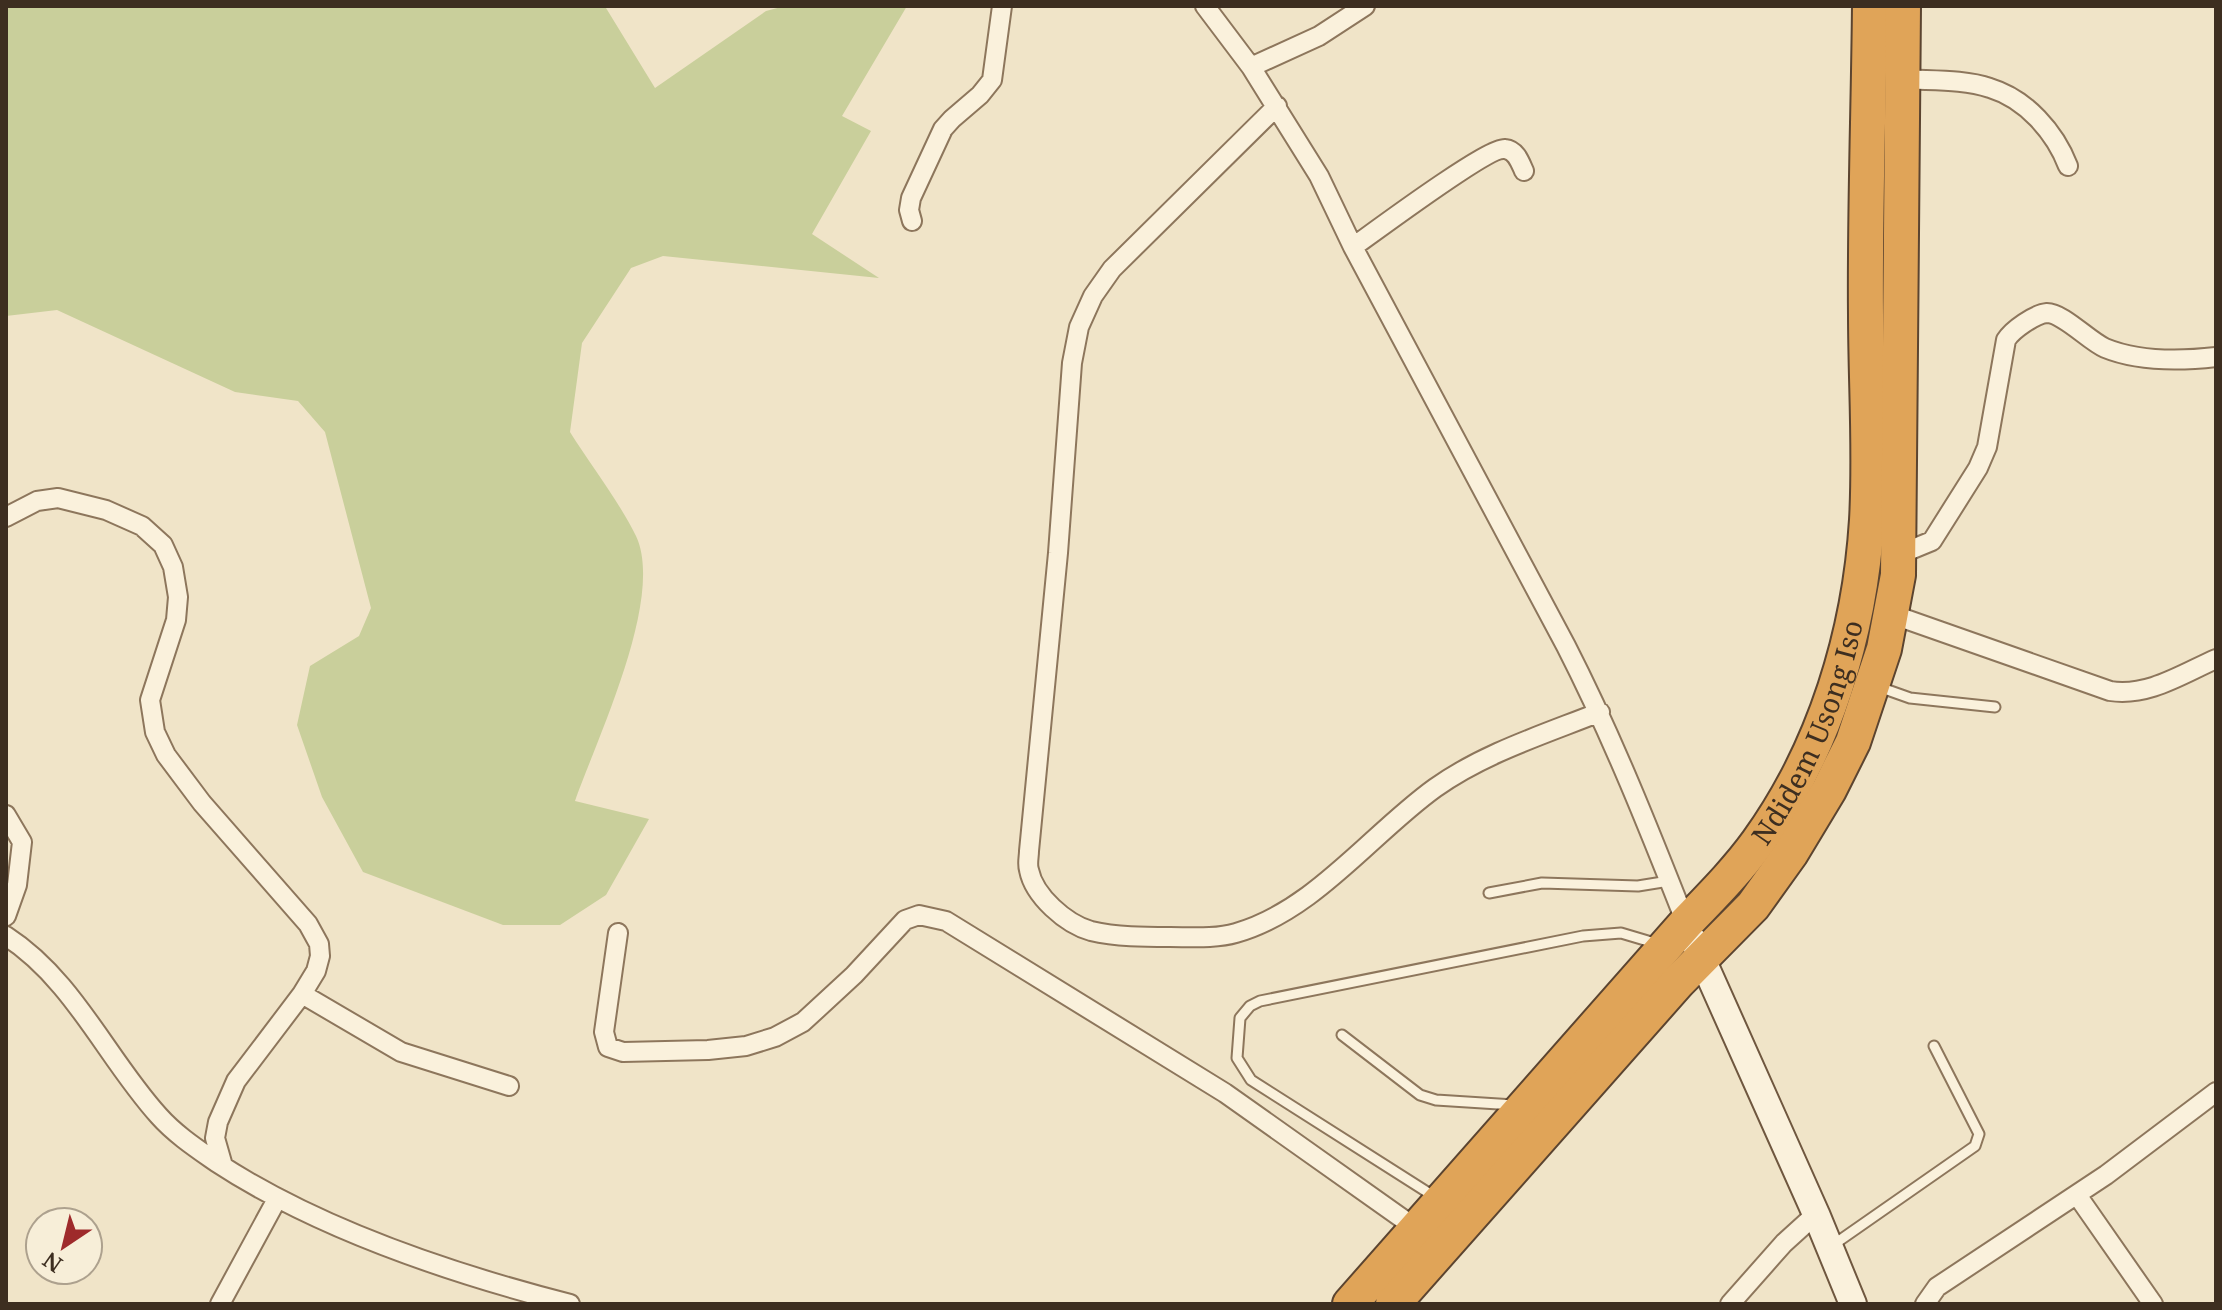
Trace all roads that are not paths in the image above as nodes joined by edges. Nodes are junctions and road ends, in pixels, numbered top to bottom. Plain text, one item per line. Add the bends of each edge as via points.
1 (1002, 6) edge
2 (1205, 6) edge
3 (1365, 6) edge
4 (1870, 6) edge
5 (1903, 6) edge
6 (1251, 67) junction
7 (1902, 79) junction
8 (1277, 106) junction
9 (2068, 166) dead end
10 (1524, 171) dead end
11 (912, 221) dead end
12 (1353, 247) junction
13 (2216, 357) edge
14 (6, 517) edge
15 (1898, 555) junction
16 (1891, 614) junction
17 (2216, 659) edge
18 (1873, 684) junction
19 (1995, 707) dead end
20 (1600, 712) junction
21 (6, 815) edge
22 (1669, 881) junction
23 (1489, 893) dead end
24 (6, 916) edge
25 (618, 933) dead end
26 (1675, 935) junction
27 (6, 936) edge
28 (1703, 959) junction
29 (302, 994) junction
30 (1342, 1035) dead end
31 (1934, 1046) dead end
32 (509, 1086) dead end
33 (2216, 1092) edge
34 (1526, 1105) junction
35 (223, 1166) junction
36 (2077, 1195) junction
37 (277, 1199) junction
38 (1442, 1202) junction
39 (1816, 1214) junction
40 (1417, 1229) junction
41 (1831, 1247) junction
42 (220, 1304) edge
43 (570, 1304) edge
44 (1350, 1304) edge
45 (1393, 1304) edge
46 (1730, 1304) edge
47 (1853, 1304) edge
48 (1925, 1304) edge
49 (2153, 1304) edge

1 - 11 street via 992,80 943,129 911,198
2 - 6 street
3 - 6 street via 1319,36
4 - 26 highway, Ndidem Usong Iso via 1867,519 1850,637 1819,730 1789,795 1757,843
5 - 7 highway, Ndidem Usong Iso
6 - 8 street
7 - 9 street via 1958,82 2010,97 2055,137
7 - 15 highway, Ndidem Usong Iso
8 - 12 street
8 - 20 street via 1112,269 1079,327 1029,851 1028,869 1035,885 1064,917 1089,931 1134,937 1235,934 1283,913 1437,786 1479,761
10 - 12 street via 1517,155 1499,149
12 - 20 street
13 - 15 street via 2125,355 2052,314 2041,314 2006,340 1987,447 1978,468 1932,541
14 - 29 street via 37,501 58,498 142,526 163,545 178,597 176,620 150,700 155,732 202,803 308,924 320,956
15 - 16 highway, Ndidem Usong Iso
16 - 17 street via 2123,693 2140,692
16 - 18 highway, Ndidem Usong Iso
18 - 19 lane via 1910,698
18 - 28 highway, Ndidem Usong Iso via 1847,754 1791,853 1753,906
20 - 22 street
21 - 24 street via 22,842 17,885
22 - 23 lane via 1638,886 1542,883
22 - 26 street
25 - 40 street via 604,1032 608,1047 623,1052 708,1050 746,1046 803,1022 905,920 919,915 946,921 1225,1093
26 - 28 street
26 - 34 highway, Ndidem Usong Iso
26 - 38 lane via 1583,936 1250,1006 1240,1018 1237,1058 1251,1080
27 - 35 street via 69,996 158,1115
28 - 39 street
28 - 45 highway, Ndidem Usong Iso
29 - 32 street via 401,1052
29 - 35 street via 251,1059 225,1104 215,1138
30 - 34 lane via 1420,1095
31 - 41 lane via 1979,1134 1975,1146
33 - 36 street
34 - 38 highway, Ndidem Usong Iso
35 - 37 street
36 - 48 street via 1937,1287
36 - 49 street
37 - 42 street
37 - 43 street via 401,1251
38 - 40 highway, Ndidem Usong Iso
39 - 41 street
39 - 46 street
40 - 44 highway, Ndidem Usong Iso
41 - 47 street

